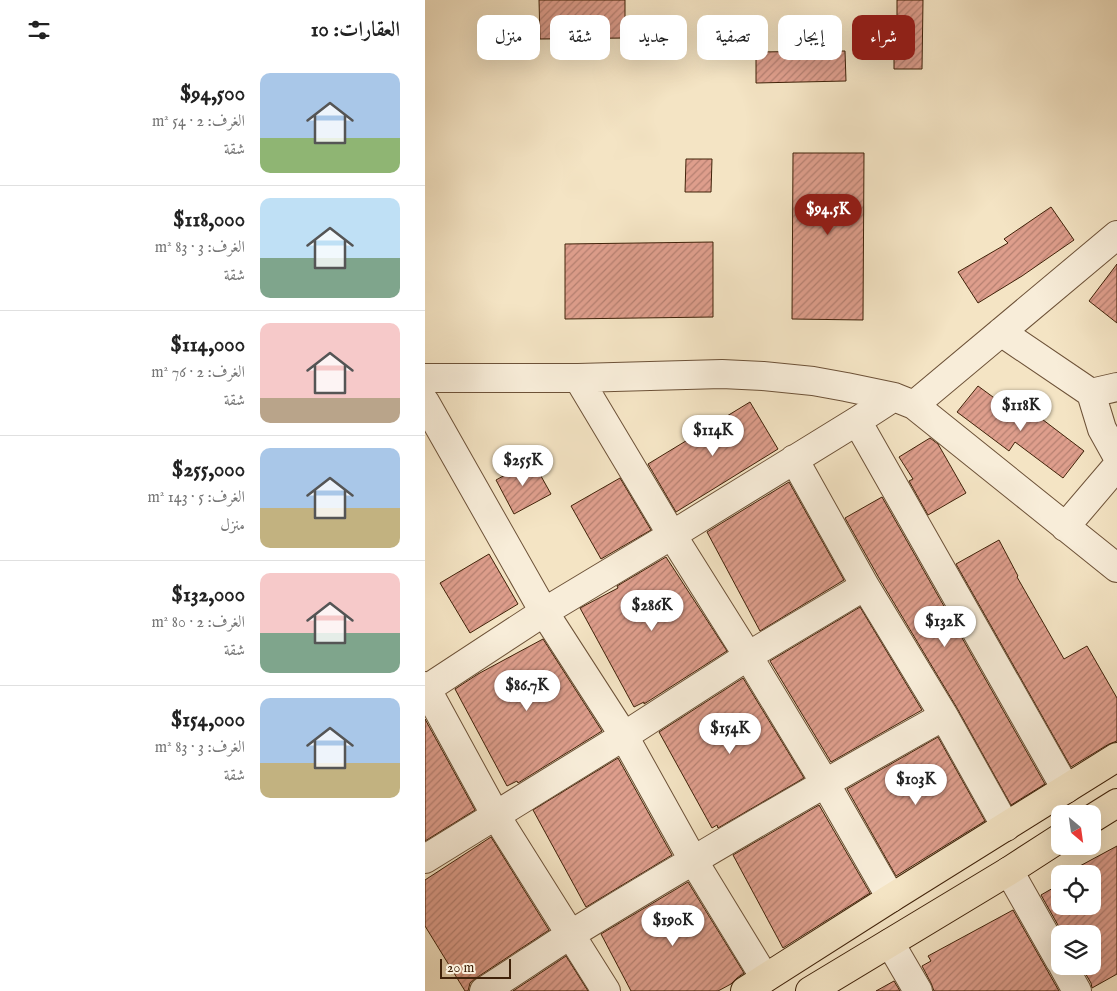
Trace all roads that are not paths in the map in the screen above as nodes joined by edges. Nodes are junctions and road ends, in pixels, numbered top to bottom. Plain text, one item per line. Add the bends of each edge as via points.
1 (1117, 235) edge
2 (1001, 332) junction
3 (425, 378) edge
4 (578, 378) junction
5 (1117, 387) edge
6 (1091, 393) junction
7 (904, 401) junction
8 (425, 402) edge
9 (857, 421) junction
10 (1117, 456) edge
11 (794, 459) junction
12 (1117, 466) edge
13 (1065, 527) junction
14 (672, 535) junction
15 (1117, 568) edge
16 (865, 586) junction
17 (544, 612) junction
18 (748, 656) junction
19 (425, 688) edge
20 (944, 716) junction
21 (624, 736) junction
22 (1117, 757) edge
23 (825, 783) junction
24 (1066, 788) junction
25 (1117, 803) edge
26 (1101, 813) edge
27 (497, 816) junction
28 (1006, 827) junction
29 (1051, 844) edge
30 (425, 859) edge
31 (693, 860) junction
32 (1009, 871) junction
33 (891, 898) junction
34 (571, 934) junction
35 (890, 943) junction
36 (1051, 946) edge
37 (1068, 975) edge
38 (755, 985) edge
39 (484, 991) edge
40 (606, 991) edge
41 (809, 991) edge
42 (918, 991) edge
43 (1077, 991) edge

1 - 2 street
2 - 6 street
2 - 7 street
3 - 4 street
4 - 7 street via 763,376 813,381
4 - 14 street
5 - 6 street
6 - 10 street via 1102,429
7 - 9 street
7 - 13 street
8 - 17 street
9 - 11 street
9 - 24 street
11 - 14 street
11 - 16 street
12 - 13 street
13 - 15 street
14 - 17 street
14 - 18 street
16 - 18 street
16 - 20 street
17 - 19 street
17 - 21 street
18 - 21 street
18 - 23 street
19 - 27 street
20 - 23 street
20 - 28 street
21 - 27 street
21 - 31 street
22 - 24 main road
23 - 31 street
23 - 33 street
24 - 28 main road
25 - 26 main road
27 - 30 street
27 - 34 street
28 - 33 main road
29 - 32 main road
31 - 34 street
31 - 38 street
32 - 35 main road
32 - 36 street
33 - 38 main road
34 - 39 street
34 - 40 street
35 - 41 main road
35 - 42 street
37 - 43 street

